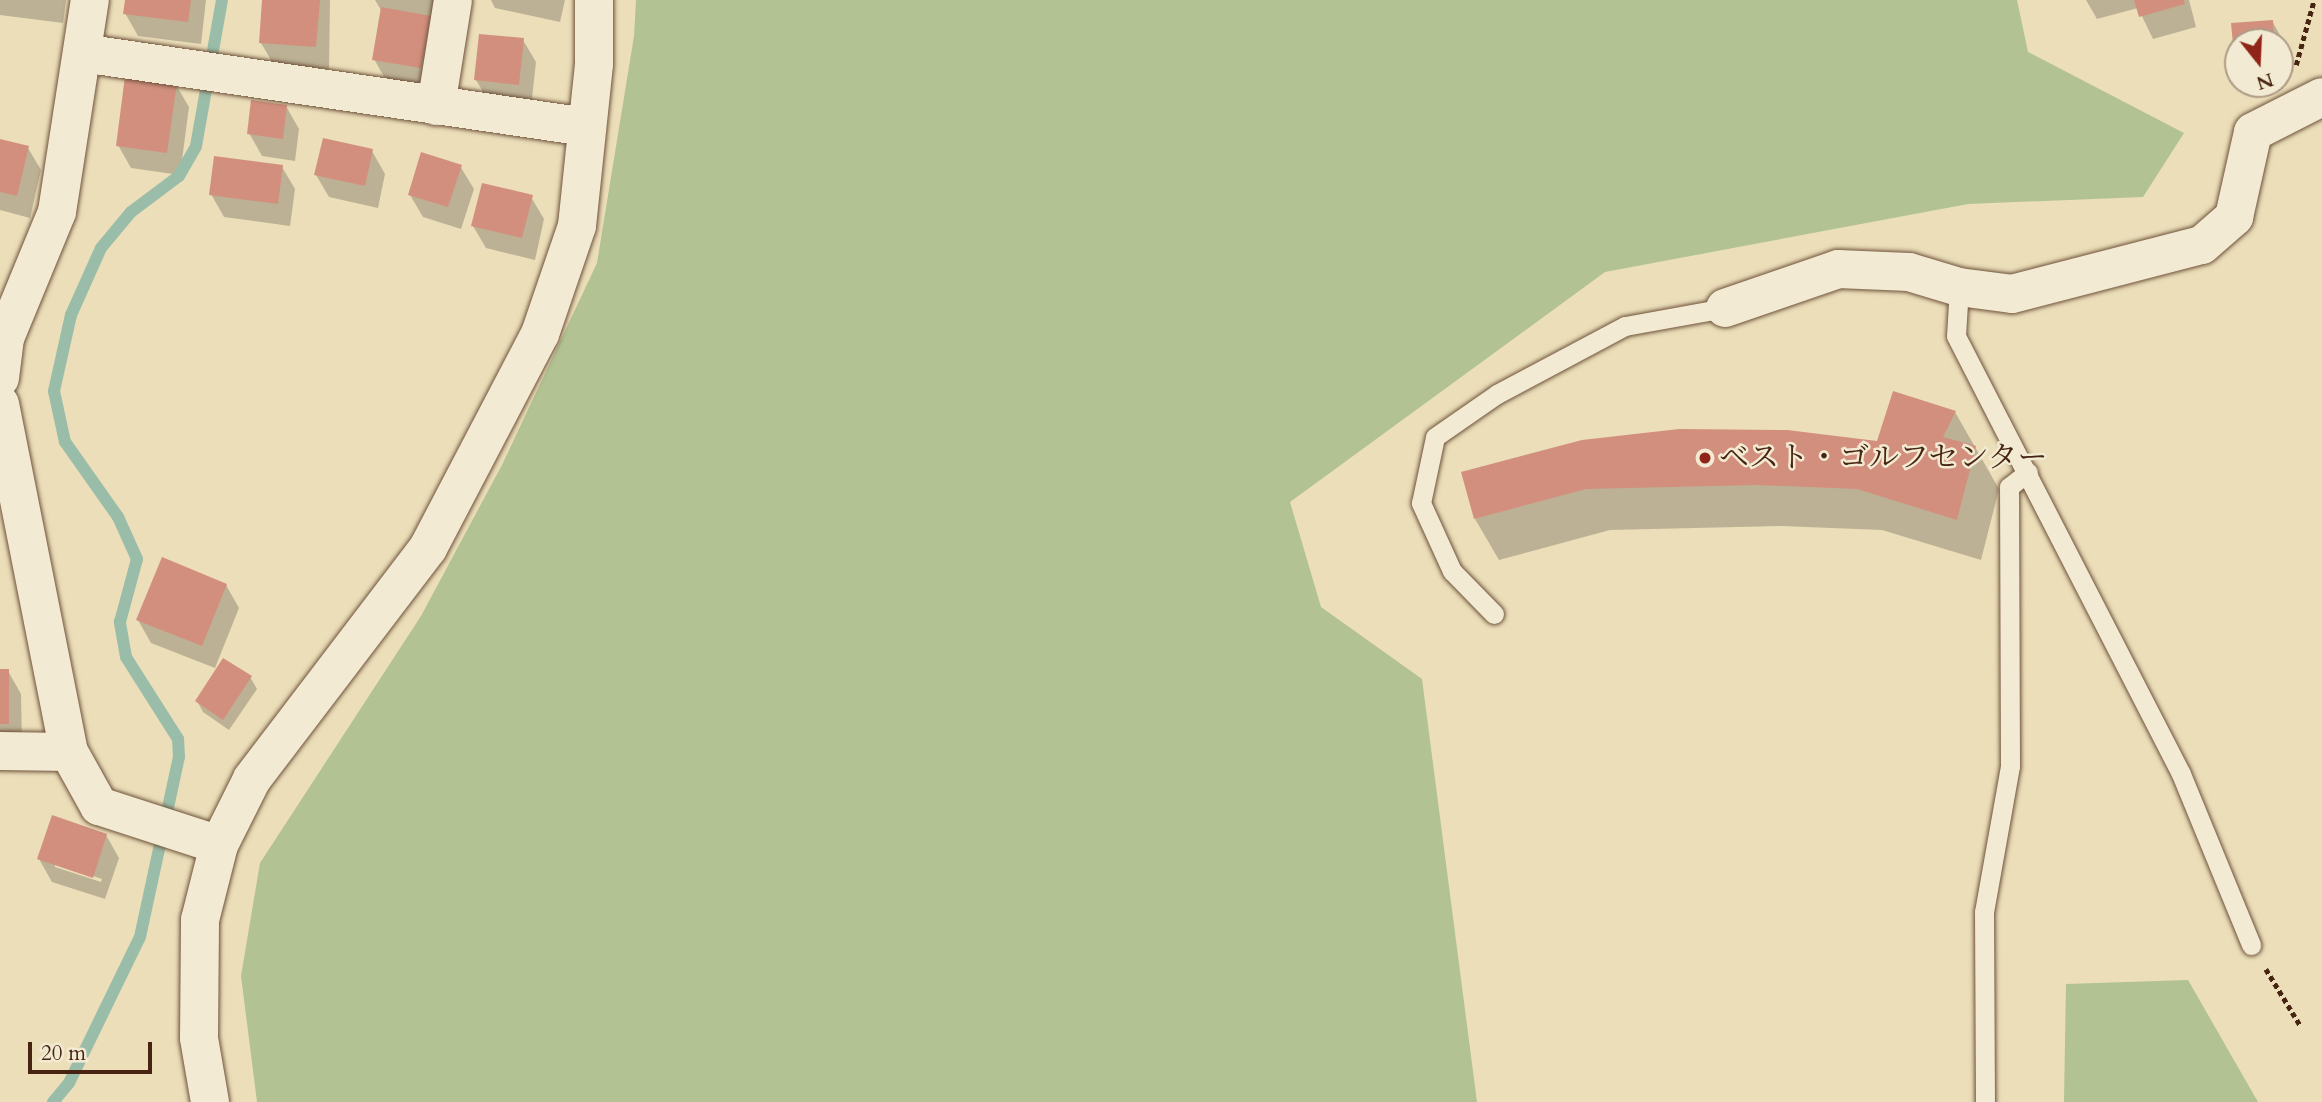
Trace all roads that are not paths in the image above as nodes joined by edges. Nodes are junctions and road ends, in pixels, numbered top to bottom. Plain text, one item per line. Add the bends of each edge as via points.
1 (90, 0) edge
2 (453, 0) edge
3 (594, 0) edge
4 (82, 53) junction
5 (2307, 105) edge
6 (436, 106) junction
7 (586, 127) junction
8 (1959, 287) junction
9 (1725, 308) joint
10 (0, 378) edge
11 (0, 404) edge
12 (2028, 472) junction
13 (1494, 614) dead end
14 (0, 751) edge
15 (69, 752) junction
16 (219, 845) junction
17 (2251, 944) road end
18 (209, 1102) edge
19 (1984, 1102) edge

1 - 4 street
2 - 6 street
3 - 7 street via 594,64
4 - 6 street
4 - 10 street via 57,212 5,338
5 - 8 street via 2253,132 2234,217 2202,245 2012,294
6 - 7 street
7 - 16 street via 577,226 540,334 428,548 253,779
8 - 9 street via 1909,272 1838,269
8 - 12 lane via 1956,336
9 - 13 lane via 1625,326 1497,394 1435,437 1421,503 1452,571
11 - 15 street
12 - 17 lane via 2181,774
12 - 19 lane via 2008,487 2010,766 1984,912
14 - 15 street
15 - 16 street via 99,806
16 - 18 street via 200,920 199,1038

